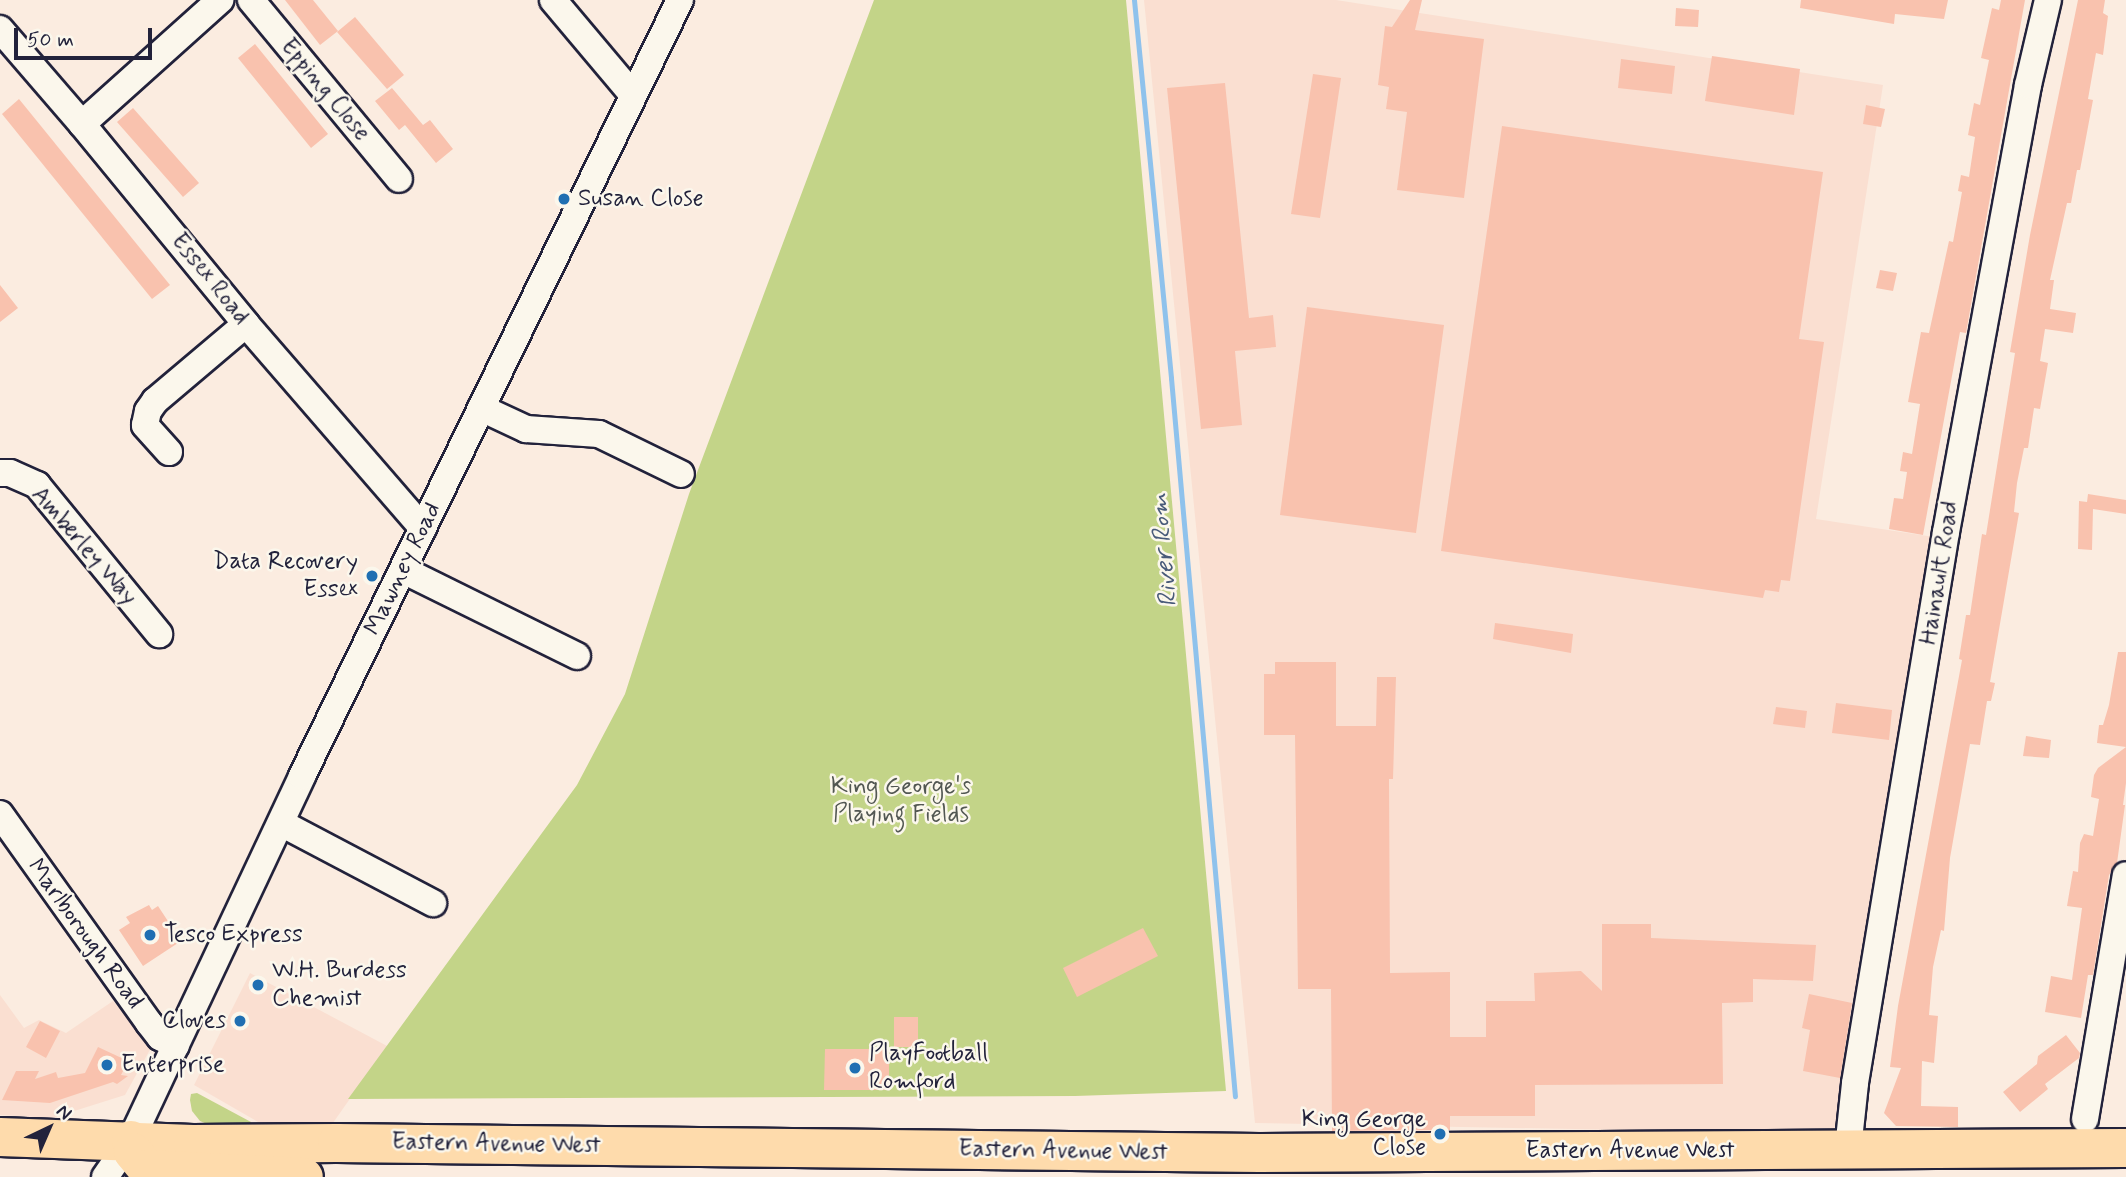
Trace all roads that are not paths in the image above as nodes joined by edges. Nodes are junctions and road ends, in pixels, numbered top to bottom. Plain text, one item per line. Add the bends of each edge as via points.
1 (220, 0) edge
2 (251, 0) edge
3 (553, 0) edge
4 (680, 0) edge
5 (2048, 0) edge
6 (1, 31) edge
7 (633, 95) junction
8 (82, 124) junction
9 (399, 179) dead end
10 (246, 324) junction
11 (481, 408) junction
12 (169, 452) dead end
13 (0, 473) edge
14 (664, 474) dead end
15 (422, 528) junction
16 (403, 570) junction
17 (159, 634) dead end
18 (577, 656) dead end
19 (0, 814) edge
20 (281, 823) junction
21 (2126, 876) edge
22 (432, 902) dead end
23 (176, 1046) junction
24 (2084, 1119) dead end
25 (0, 1137) edge
26 (131, 1140) junction
27 (2126, 1148) edge
28 (1848, 1149) junction
29 (106, 1177) edge
30 (304, 1177) edge

1 - 8 street
2 - 9 street, Epping Close
3 - 7 street
4 - 7 street, Mawney Road
5 - 28 street, Hainault Road via 2028,85 1946,532
6 - 8 street, Essex Road
7 - 11 street, Mawney Road
8 - 10 street, Essex Road
10 - 12 street via 148,411 145,425
10 - 15 street, Essex Road
11 - 14 street via 526,429 599,434
11 - 15 street, Mawney Road
13 - 17 street, Amberley Way via 37,485
15 - 16 street, Mawney Road
16 - 18 street
16 - 20 street, Mawney Road
19 - 23 street, Marlborough Road via 149,1023 160,1037
20 - 22 street
20 - 23 street, Mawney Road
21 - 24 street
23 - 26 street, Mawney Road
25 - 26 highway, Eastern Avenue West
26 - 28 highway, Eastern Avenue West via 1248,1153
26 - 29 street, Mawney Road
26 - 30 highway via 133,1152 147,1170
27 - 28 highway, Eastern Avenue West

